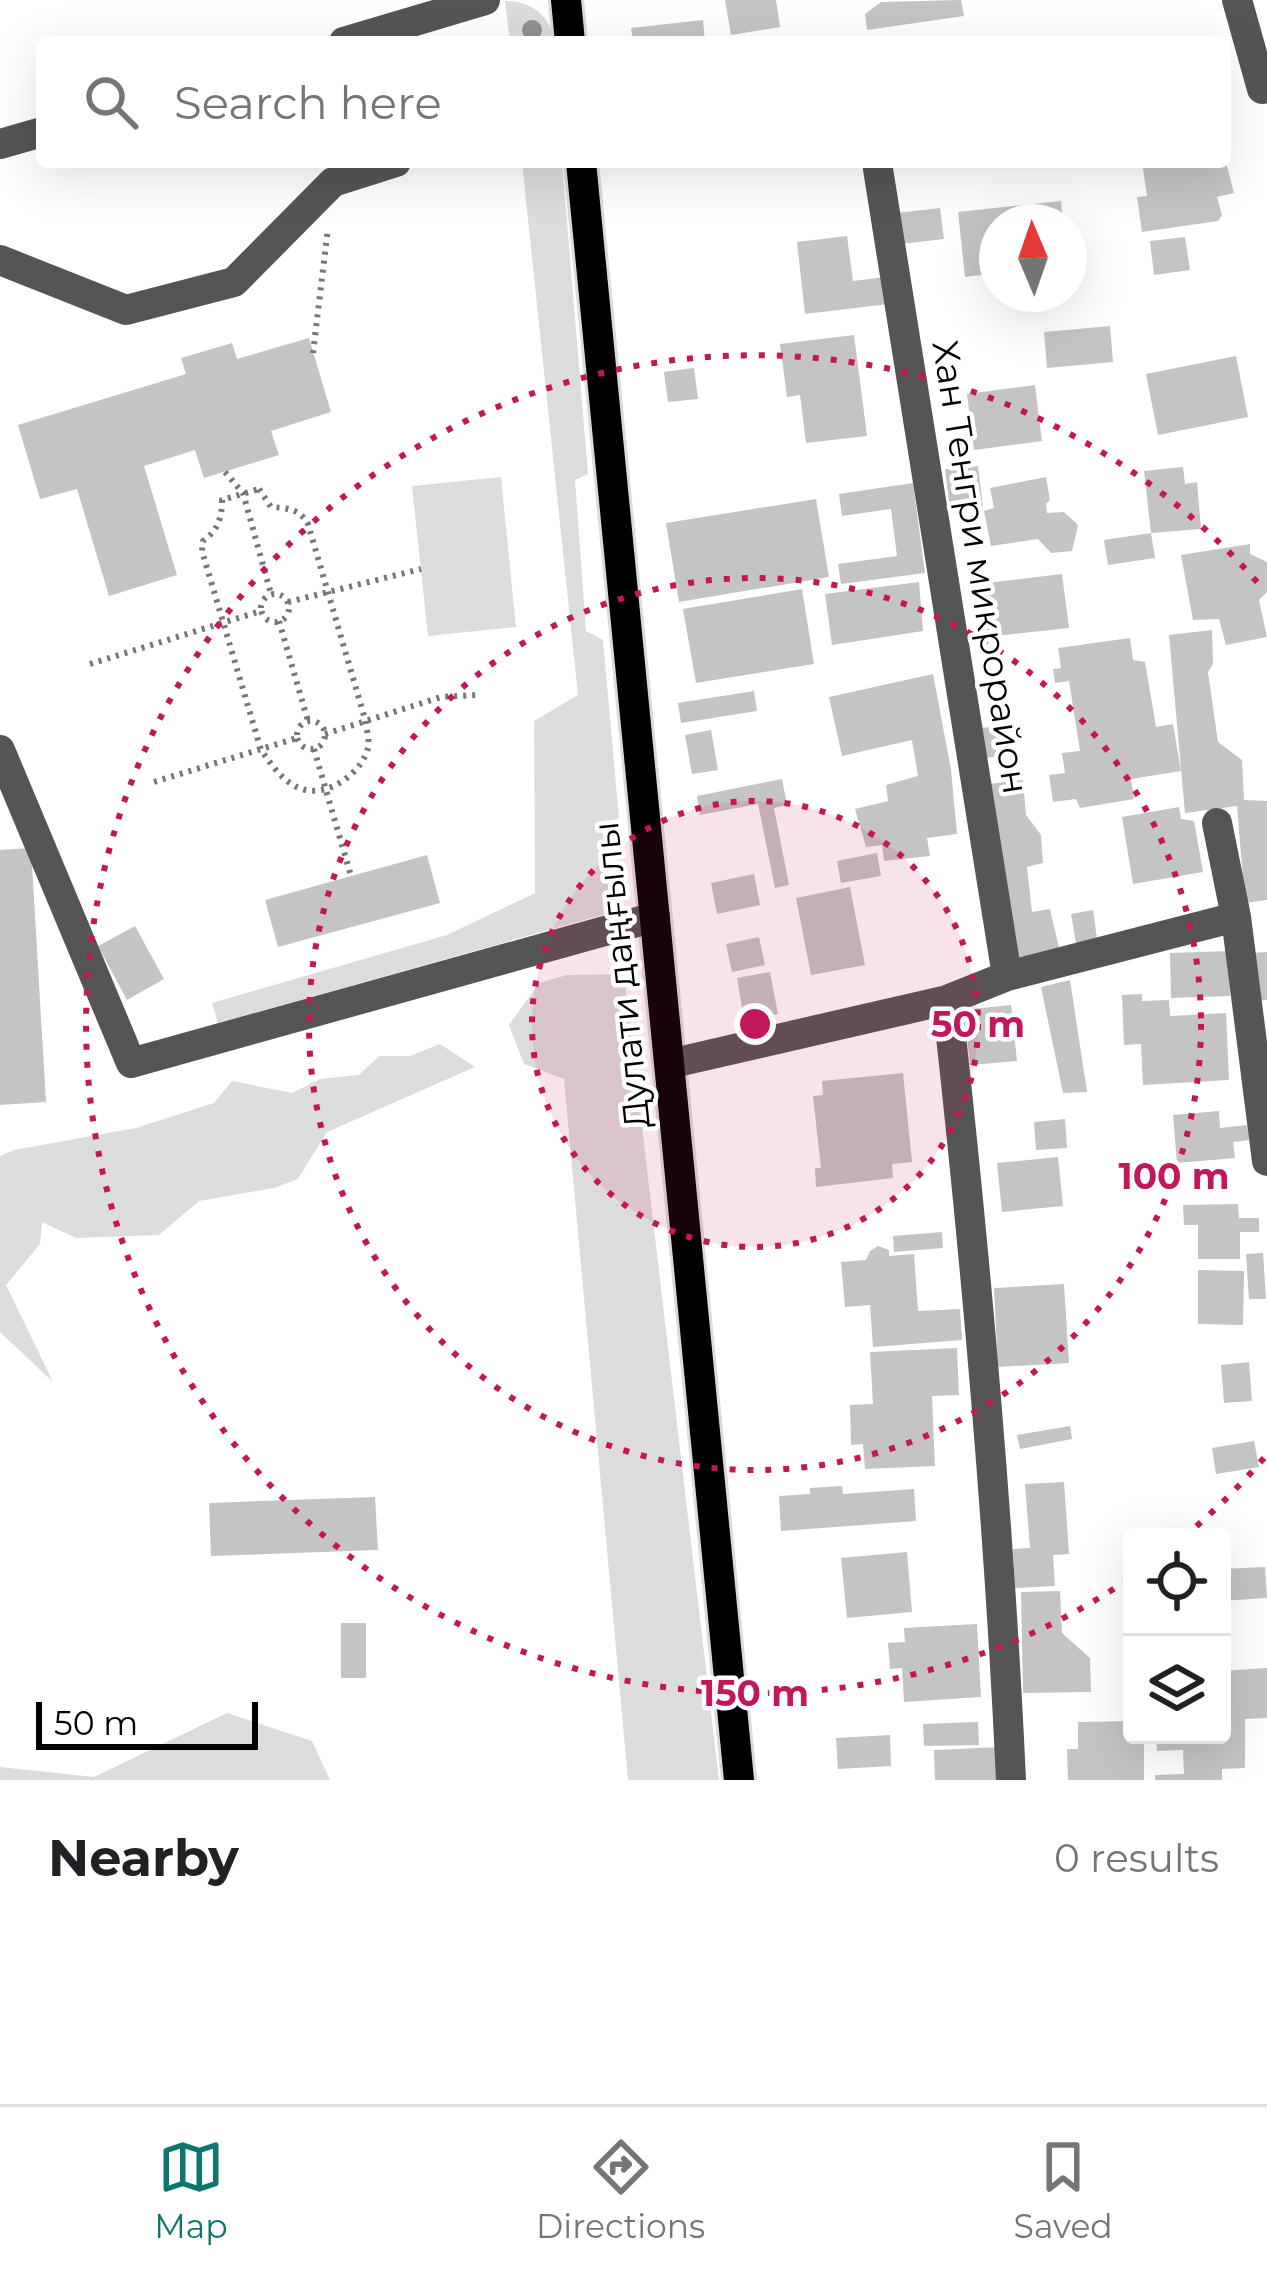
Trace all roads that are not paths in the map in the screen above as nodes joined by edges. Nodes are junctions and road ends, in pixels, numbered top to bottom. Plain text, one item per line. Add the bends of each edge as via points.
1 (485, 0) edge
2 (566, 0) edge
3 (1237, 0) edge
4 (364, 36) edge
5 (569, 36) edge
6 (1262, 89) dead end
7 (36, 133) edge
8 (0, 144) edge
9 (377, 168) edge
10 (582, 168) edge
11 (878, 169) dead end
12 (0, 260) edge
13 (0, 750) edge
14 (1217, 823) dead end
15 (655, 917) junction
16 (1236, 917) junction
17 (1007, 976) junction
18 (946, 1000) junction
19 (670, 1064) junction
20 (1267, 1161) edge
21 (739, 1780) edge
22 (1011, 1780) edge

1 - 4 street
2 - 5 main road
3 - 6 street
7 - 8 street
9 - 12 street via 333,182 234,282 126,310
10 - 15 main road, Дулати даңғылы
11 - 17 street, Хан Тенгри микрорайон
13 - 15 street via 131,1063
14 - 16 street
15 - 19 main road, Дулати даңғылы
16 - 17 street
16 - 20 street
17 - 18 street
18 - 19 street
18 - 22 street via 974,1239
19 - 21 main road, Дулати даңғылы

